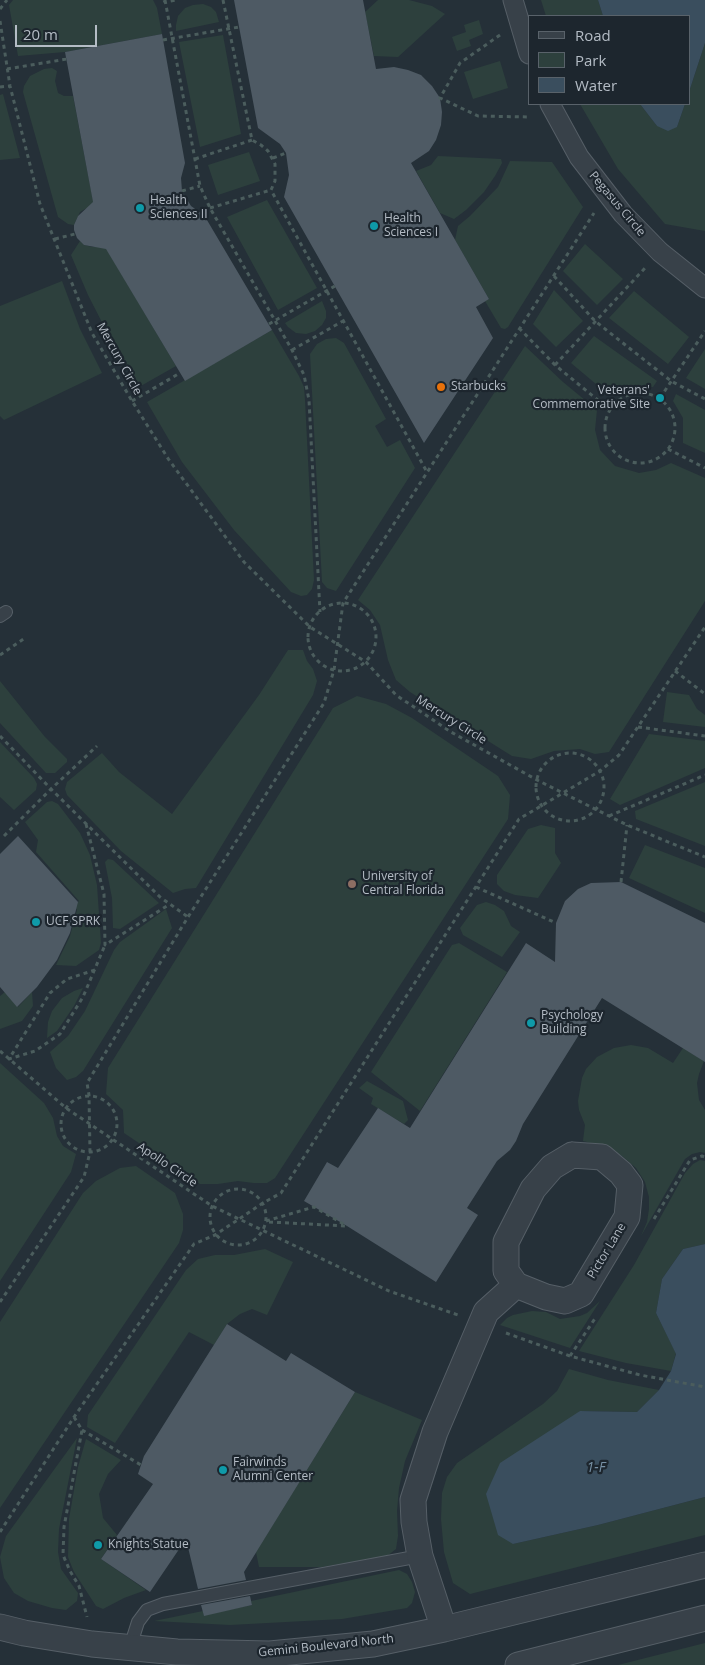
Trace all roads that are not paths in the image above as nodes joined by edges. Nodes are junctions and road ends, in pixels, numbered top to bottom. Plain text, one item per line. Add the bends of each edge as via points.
1 (513, 0) edge
2 (528, 51) edge
3 (553, 110) edge
4 (705, 288) edge
5 (516, 1284) junction
6 (420, 1556) junction
7 (705, 1565) edge
8 (705, 1618) edge
9 (0, 1627) edge
10 (444, 1629) junction
11 (130, 1656) edge
12 (518, 1665) edge

1 - 2 street
3 - 4 street, Pegasus Circle via 579,157 606,194 660,252
5 - 5 street, Pictor Lane via 565,1301 581,1294 627,1217 630,1185 602,1157 572,1155 552,1167 533,1189 506,1242 506,1271
5 - 6 street via 486,1312 435,1432 413,1500
6 - 10 street
6 - 11 lane via 164,1604 147,1610 138,1622
7 - 10 street, Gemini Boulevard North
8 - 12 street
9 - 11 street, Gemini Boulevard North
10 - 11 street, Gemini Boulevard North via 373,1644 270,1654 177,1652

